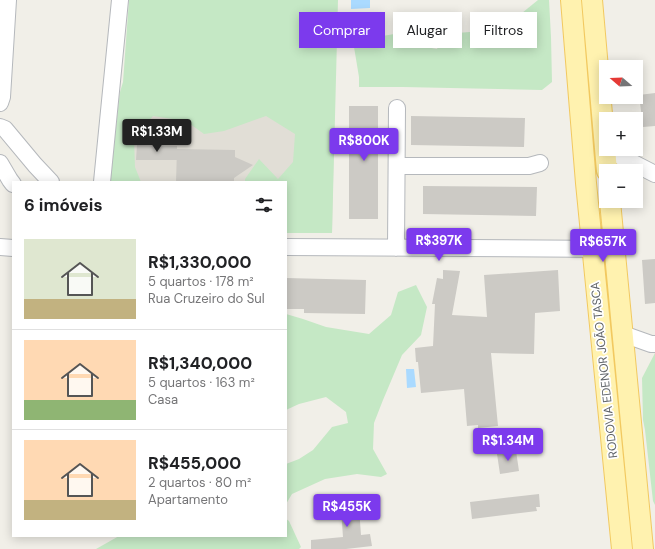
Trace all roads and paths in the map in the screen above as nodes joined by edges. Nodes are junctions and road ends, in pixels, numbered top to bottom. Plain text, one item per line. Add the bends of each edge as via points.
1 (8, 0) edge
2 (120, 0) edge
3 (571, 0) edge
4 (592, 0) edge
5 (0, 102) edge
6 (397, 108) dead end
7 (603, 112) edge
8 (0, 127) edge
9 (620, 156) edge
10 (0, 163) edge
11 (540, 163) dead end
12 (397, 166) junction
13 (655, 174) edge
14 (50, 181) edge
15 (102, 181) edge
16 (12, 183) edge
17 (611, 208) edge
18 (0, 247) edge
19 (287, 247) edge
20 (12, 248) edge
21 (396, 248) junction
22 (593, 249) junction
23 (614, 249) junction
24 (622, 334) junction
25 (655, 344) edge
26 (622, 549) edge
27 (643, 549) edge

1 - 5 street
2 - 15 street
3 - 22 main road, RODOVIA EDENOR JOÃO TASCA
4 - 7 main road
6 - 12 street
8 - 14 street via 5,129
9 - 13 street
10 - 16 street
11 - 12 street via 529,166
12 - 21 street
17 - 23 main road, RODOVIA EDENOR JOÃO TASCA
18 - 20 street
19 - 21 street
21 - 22 street
22 - 23 street
22 - 26 main road, RODOVIA EDENOR JOÃO TASCA
23 - 24 main road, RODOVIA EDENOR JOÃO TASCA
24 - 25 street
24 - 27 main road, RODOVIA EDENOR JOÃO TASCA

